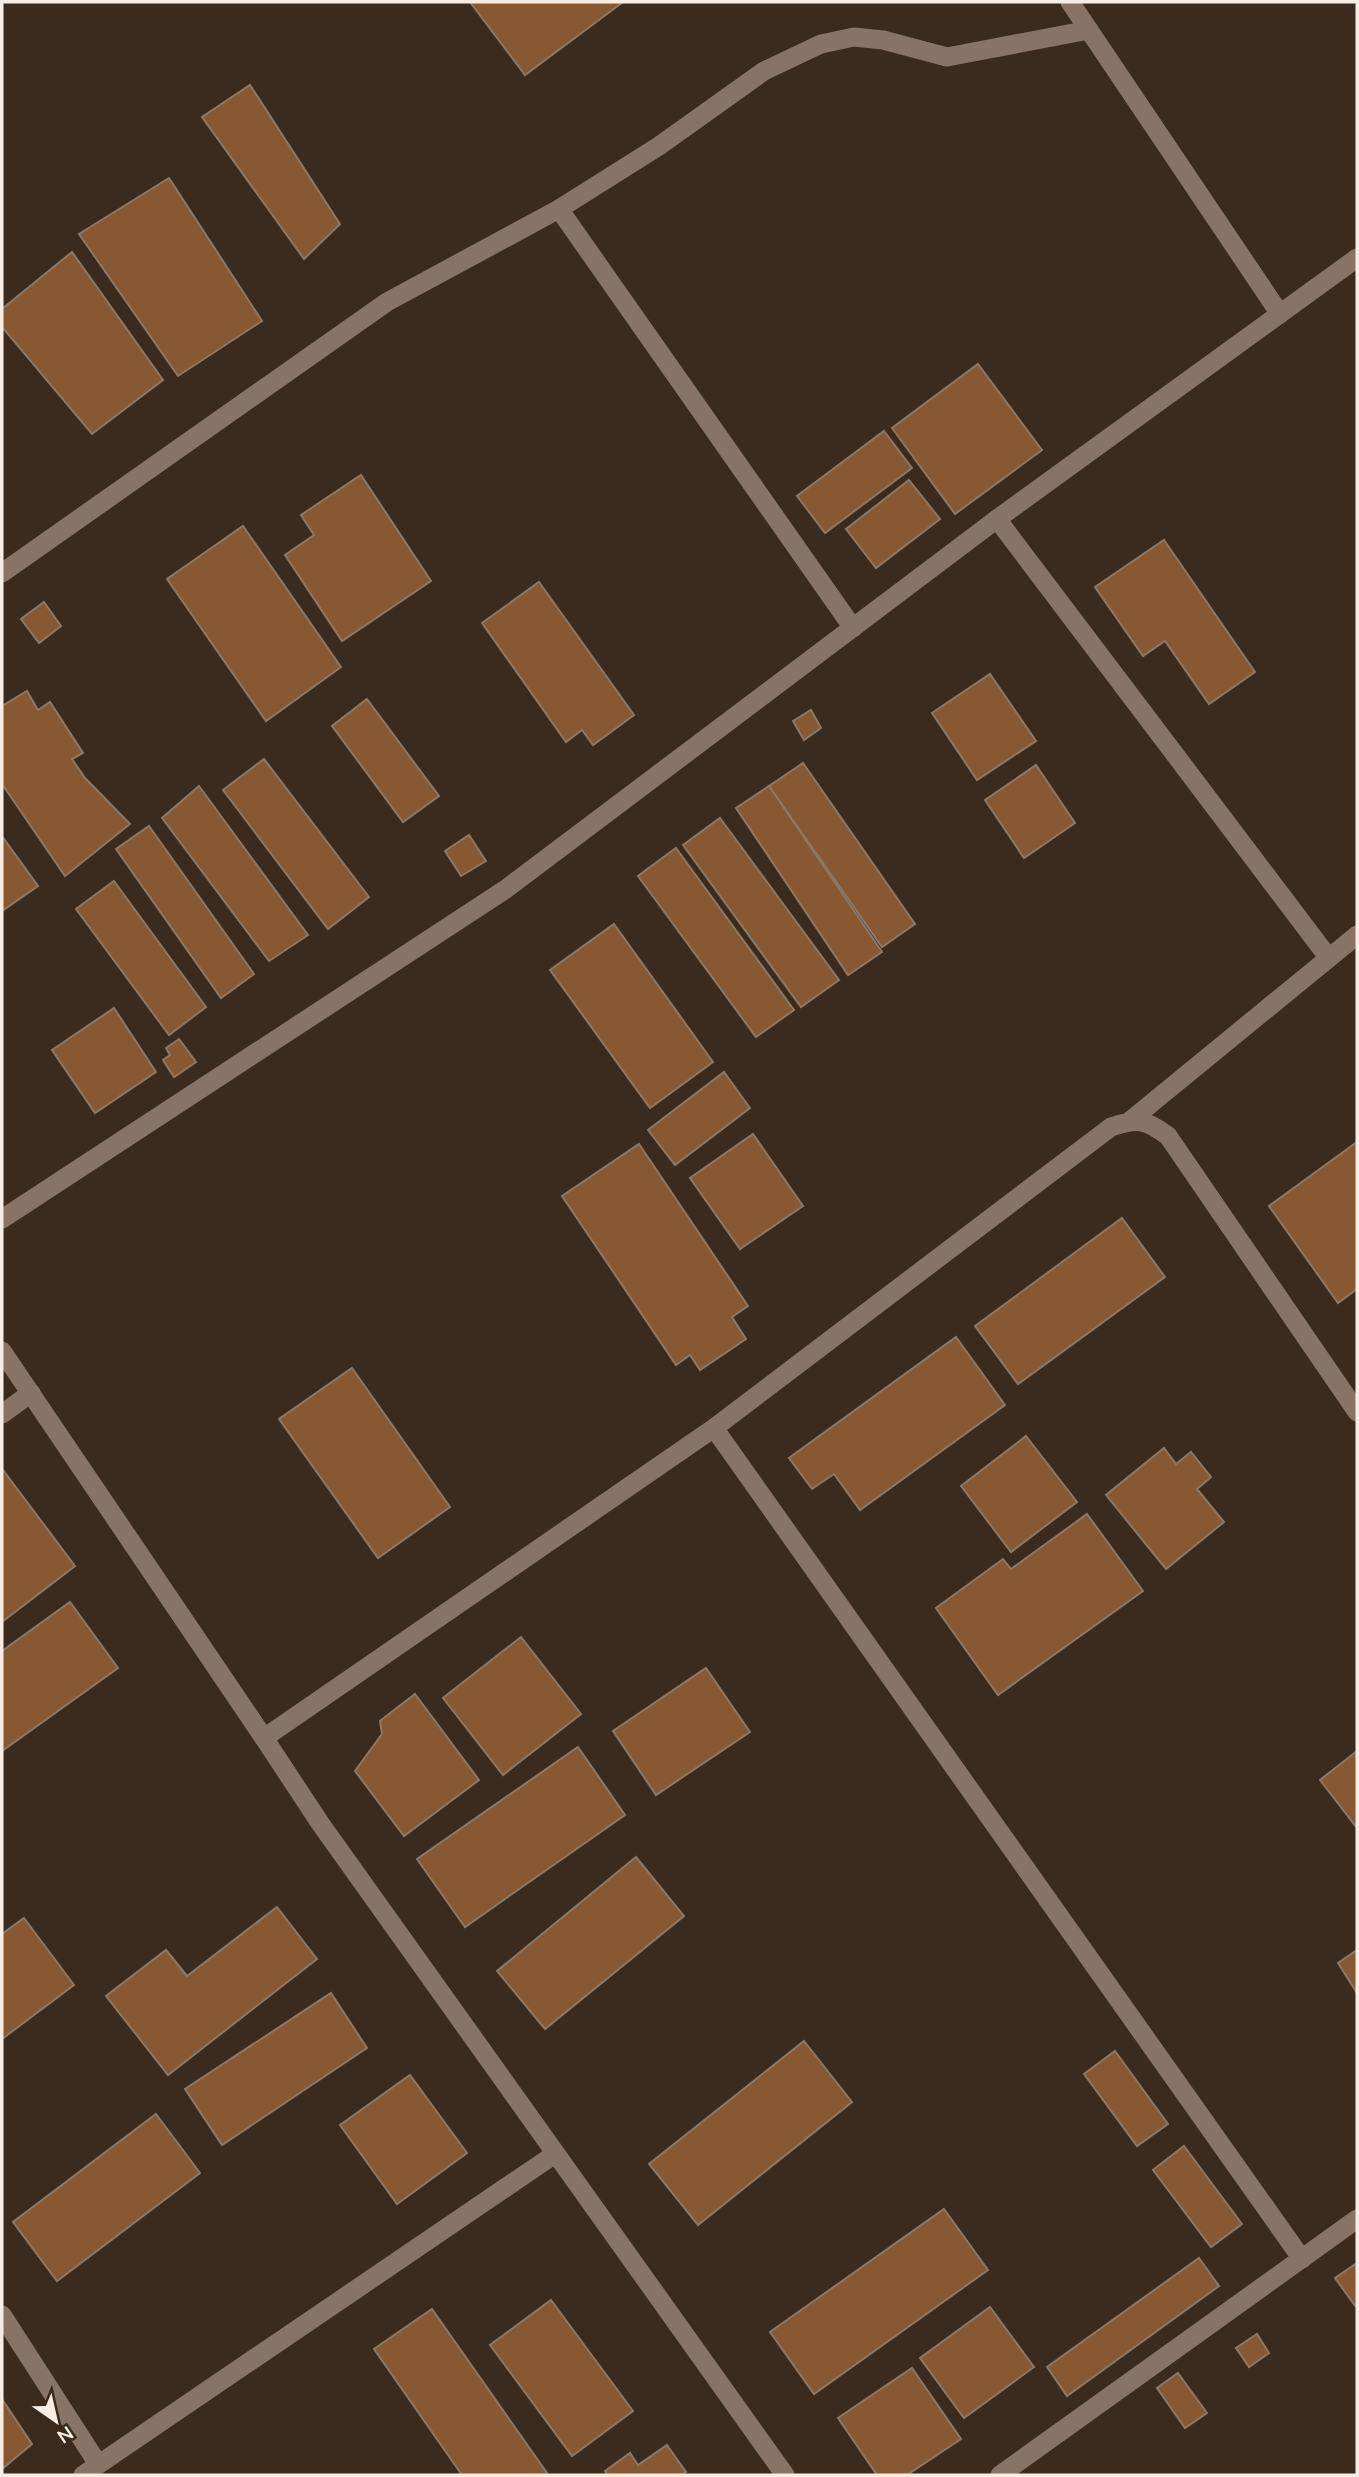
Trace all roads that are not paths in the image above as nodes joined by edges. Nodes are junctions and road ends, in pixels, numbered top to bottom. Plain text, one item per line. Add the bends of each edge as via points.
1 (1070, 2) edge
2 (1089, 30) junction
3 (559, 209) junction
4 (1357, 258) edge
5 (1280, 314) junction
6 (997, 519) junction
7 (2, 573) edge
8 (853, 628) junction
9 (1357, 935) edge
10 (1328, 957) junction
11 (1131, 1120) junction
12 (2, 1219) edge
13 (2, 1351) edge
14 (31, 1393) junction
15 (1357, 1412) edge
16 (2, 1414) edge
17 (714, 1428) junction
18 (264, 1738) junction
19 (555, 2154) junction
20 (1357, 2219) edge
21 (1302, 2259) junction
22 (2, 2315) edge
23 (90, 2470) edge
24 (785, 2475) edge
25 (1000, 2475) edge

1 - 2 street
2 - 3 street via 947,57 854,37 821,44 764,71 659,146
2 - 5 street
3 - 7 street via 387,302
3 - 8 street
4 - 5 street
5 - 6 street
6 - 8 street
6 - 10 street
8 - 12 street via 506,889
9 - 10 street
10 - 11 street
11 - 15 street via 1150,1123 1168,1136
11 - 17 street via 1111,1128
13 - 14 street
14 - 16 street
14 - 18 street
17 - 18 street
17 - 21 street
18 - 19 street
19 - 23 street
19 - 24 street
20 - 21 street
21 - 25 street
22 - 23 street

